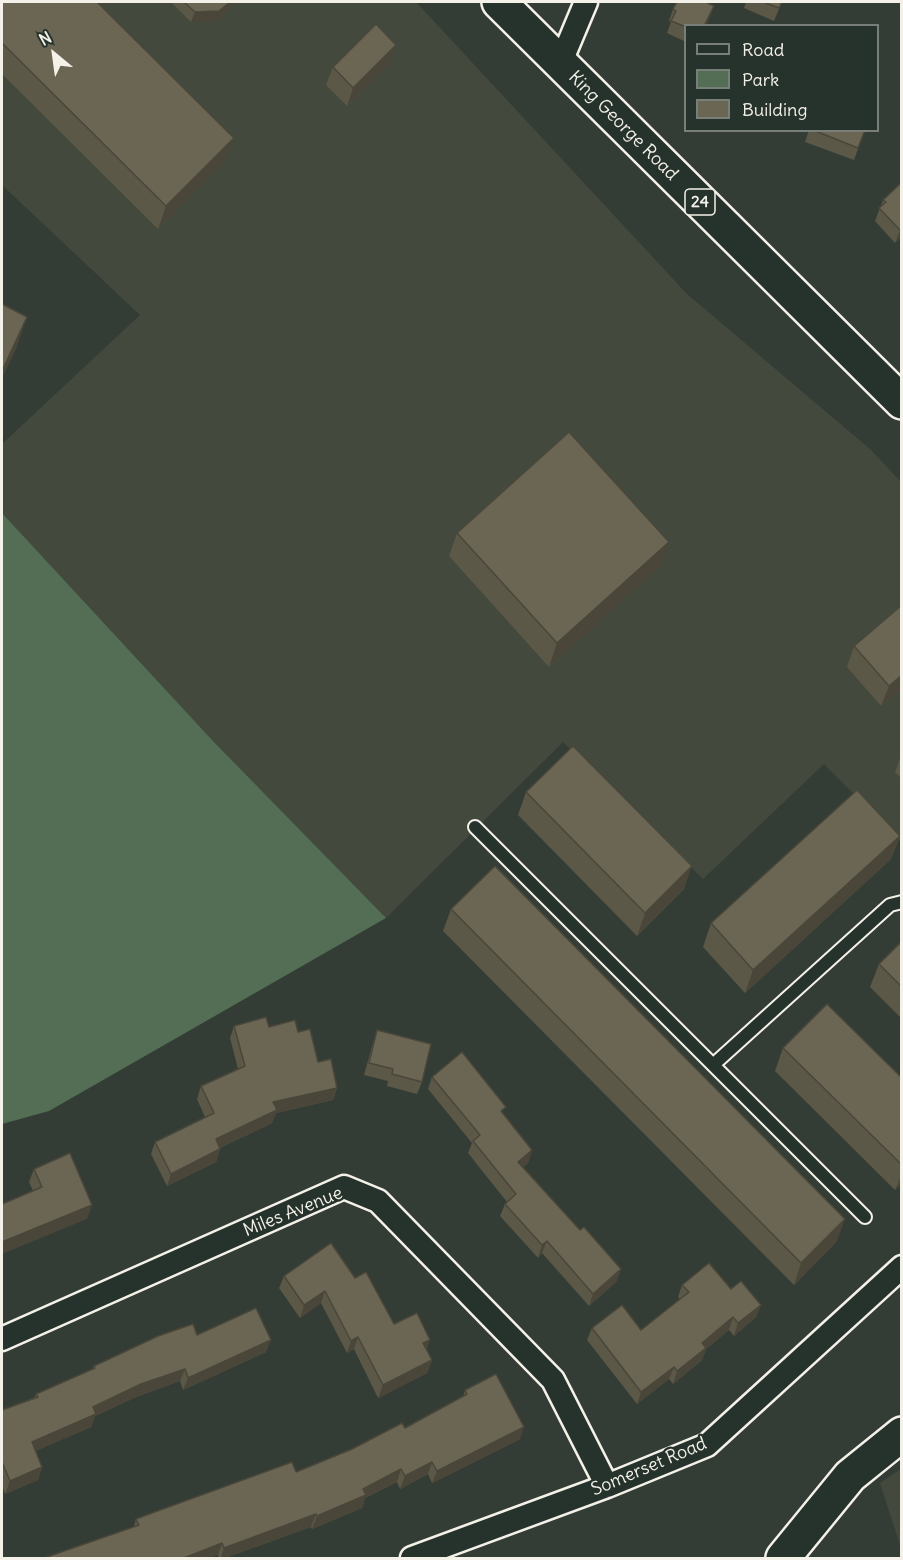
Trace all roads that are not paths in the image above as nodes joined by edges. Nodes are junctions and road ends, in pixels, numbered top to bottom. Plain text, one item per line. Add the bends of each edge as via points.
1 (499, 2) edge
2 (586, 2) edge
3 (560, 64) junction
4 (902, 402) edge
5 (475, 827) dead end
6 (902, 902) edge
7 (713, 1065) junction
8 (865, 1217) dead end
9 (902, 1267) edge
10 (2, 1339) edge
11 (902, 1434) edge
12 (607, 1486) junction
13 (412, 1558) edge
14 (783, 1558) edge

1 - 3 main road, King George Road / 24
2 - 3 street
3 - 4 main road, King George Road / 24
5 - 7 lane
6 - 7 lane via 890,904
7 - 8 lane
9 - 12 street, Somerset Road via 706,1445
10 - 12 street, Miles Avenue via 344,1187 378,1201 553,1380
11 - 14 main road via 850,1476
12 - 13 street, Somerset Road

